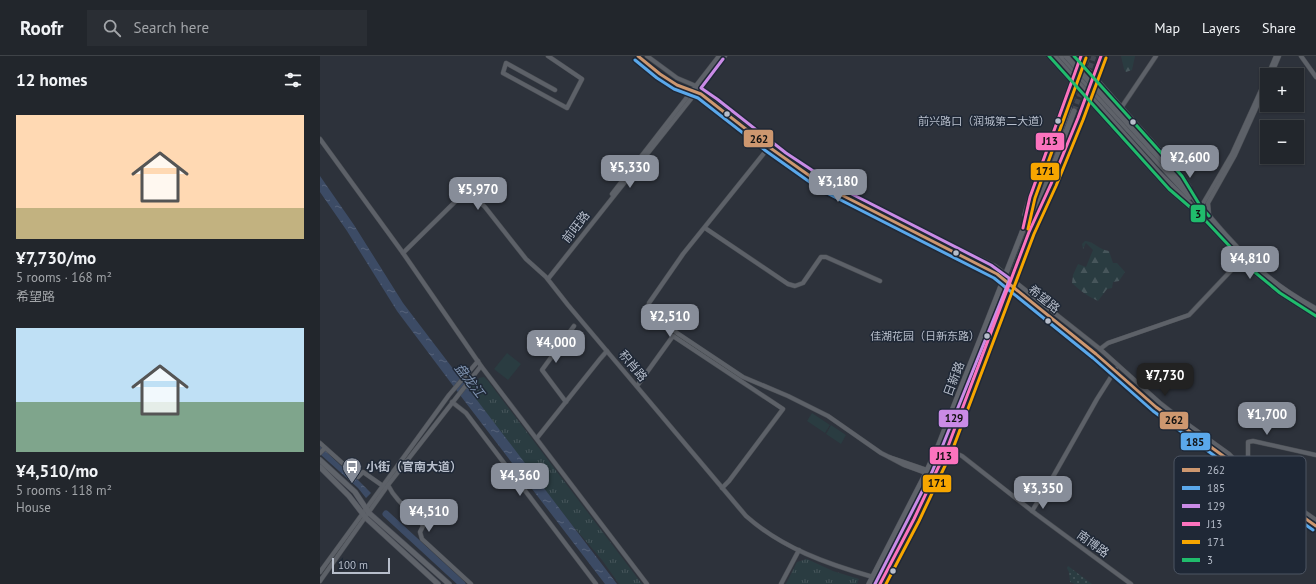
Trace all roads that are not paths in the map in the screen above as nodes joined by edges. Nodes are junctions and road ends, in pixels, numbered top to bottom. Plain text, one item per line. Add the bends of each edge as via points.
1 (548, 56) edge
2 (638, 56) edge
3 (647, 56) edge
4 (720, 56) edge
5 (725, 56) edge
6 (1049, 56) edge
7 (1054, 56) edge
8 (1060, 56) edge
9 (1066, 56) edge
10 (1074, 56) edge
11 (1101, 56) edge
12 (1156, 56) edge
13 (1278, 56) edge
14 (1301, 56) edge
15 (1080, 58) edge
16 (1271, 68) edge
17 (1274, 68) edge
18 (1074, 72) junction
19 (1093, 76) junction
20 (1316, 77) edge
21 (1071, 81) junction
22 (1089, 87) junction
23 (696, 89) junction
24 (555, 90) dead end
25 (1260, 92) edge
26 (1086, 96) junction
27 (1260, 100) edge
28 (1069, 108) tunnel mouth
29 (1121, 108) junction
30 (1074, 111) tunnel mouth
31 (320, 139) edge
32 (769, 147) junction
33 (1201, 207) junction
34 (1201, 216) junction
35 (1207, 218) junction
36 (705, 228) junction
37 (1028, 232) junction
38 (1021, 236) junction
39 (403, 253) junction
40 (1241, 260) junction
41 (1005, 276) junction
42 (547, 278) junction
43 (1011, 278) junction
44 (880, 281) dead end
45 (1009, 284) junction
46 (1316, 309) edge
47 (1316, 316) edge
48 (574, 326) dead end
49 (1100, 349) junction
50 (607, 351) junction
51 (478, 361) junction
52 (481, 366) junction
53 (1119, 366) junction
54 (1115, 370) junction
55 (637, 386) junction
56 (453, 401) junction
57 (566, 402) junction
58 (537, 438) junction
59 (320, 442) edge
60 (325, 448) junction
61 (947, 449) junction
62 (320, 453) edge
63 (1316, 455) edge
64 (1223, 456) edge
65 (1231, 456) edge
66 (1248, 456) edge
67 (320, 460) edge
68 (320, 467) edge
69 (927, 470) junction
70 (388, 485) junction
71 (383, 486) junction
72 (722, 488) junction
73 (367, 511) junction
74 (1032, 511) junction
75 (1306, 513) edge
76 (364, 516) junction
77 (914, 519) junction
78 (1306, 519) edge
79 (1316, 520) edge
80 (1316, 526) edge
81 (799, 550) junction
82 (320, 572) edge
83 (873, 577) junction
84 (320, 582) edge
85 (438, 584) edge
86 (449, 584) edge
87 (471, 584) edge
88 (596, 584) edge
89 (646, 584) edge
90 (781, 584) edge
91 (869, 584) edge
92 (880, 584) edge
93 (1131, 584) edge

1 - 24 street via 582,79 567,108 503,73 506,64
2 - 23 street, 希望路 via 673,83 683,88
3 - 23 street, 希望路 via 676,78
4 - 23 street, 前旺路
5 - 23 street, 前旺路
6 - 21 main road
7 - 34 main road, bridge
8 - 18 main road
9 - 33 main road, bridge
10 - 15 main road
11 - 19 main road, 日新路
12 - 29 street
13 - 16 street
13 - 17 street
14 - 20 street
15 - 18 main road
15 - 19 main road
18 - 19 main road via 1084,78
18 - 21 main road
19 - 22 main road, 日新路
19 - 29 main road
21 - 22 main road via 1080,81
21 - 26 main road
21 - 38 main road via 1030,197
22 - 26 main road, 日新路
22 - 33 main road
23 - 32 street, 希望路
23 - 41 street, 希望路 via 825,182 988,262
23 - 42 street, 前旺路
25 - 33 street via 1232,154
26 - 34 main road via 1168,189
26 - 37 main road, 日新路 via 1054,177
27 - 35 street via 1235,155 1208,203
28 - 38 main road, 日新路
29 - 33 main road via 1182,176
30 - 37 main road, 日新路
31 - 39 street
32 - 36 street
32 - 41 street, 希望路 via 829,189
33 - 35 main road
34 - 35 main road
35 - 40 main road
35 - 46 main road via 1261,271
36 - 44 street via 788,284 795,286 803,283 821,257
36 - 69 street via 683,254 649,303 650,312 743,378 828,416 880,453
37 - 43 main road, 日新路
38 - 41 main road, 日新路
39 - 42 street, 积肖路 via 465,192 485,207 526,259
39 - 51 street
40 - 47 main road via 1265,282
40 - 49 street via 1189,316 1108,343
41 - 43 street, 希望路
41 - 45 street, 希望路
41 - 69 main road, 日新路
42 - 50 street, 积肖路
43 - 45 main road, 日新路
43 - 49 street, 希望路
45 - 54 street, 希望路
45 - 61 main road, 日新路
48 - 57 street via 542,370
49 - 53 street, 希望路
50 - 55 street, 积肖路
50 - 57 street
51 - 52 street
51 - 71 street via 449,395
52 - 56 street
52 - 58 street
53 - 54 street
53 - 65 street, 希望路 via 1183,421
54 - 64 street, 希望路 via 1156,407
54 - 74 street
55 - 72 street, 积肖路
55 - 72 street via 673,336 783,409
56 - 70 street
56 - 88 street via 466,413
57 - 58 street
58 - 89 street
59 - 60 street
60 - 62 street
60 - 71 street via 358,477 363,472
61 - 74 street, 南博路 via 962,456
61 - 77 main road, 日新路
63 - 66 street via 1253,441 1248,442
67 - 73 main road via 355,492
68 - 76 main road via 349,496
69 - 77 main road via 932,464 934,466 922,492
69 - 83 main road, 日新路
70 - 73 street
70 - 87 street via 392,494 421,522 422,538
71 - 73 street
72 - 81 street, 积肖路 via 760,529
73 - 76 street
73 - 86 main road
74 - 93 street, 南博路
75 - 79 street, 希望路
76 - 82 street
76 - 84 street
76 - 85 main road
77 - 92 main road, 日新路
78 - 80 street, 希望路
81 - 83 street, 积肖路 via 838,567
81 - 90 street
83 - 91 main road, 日新路

